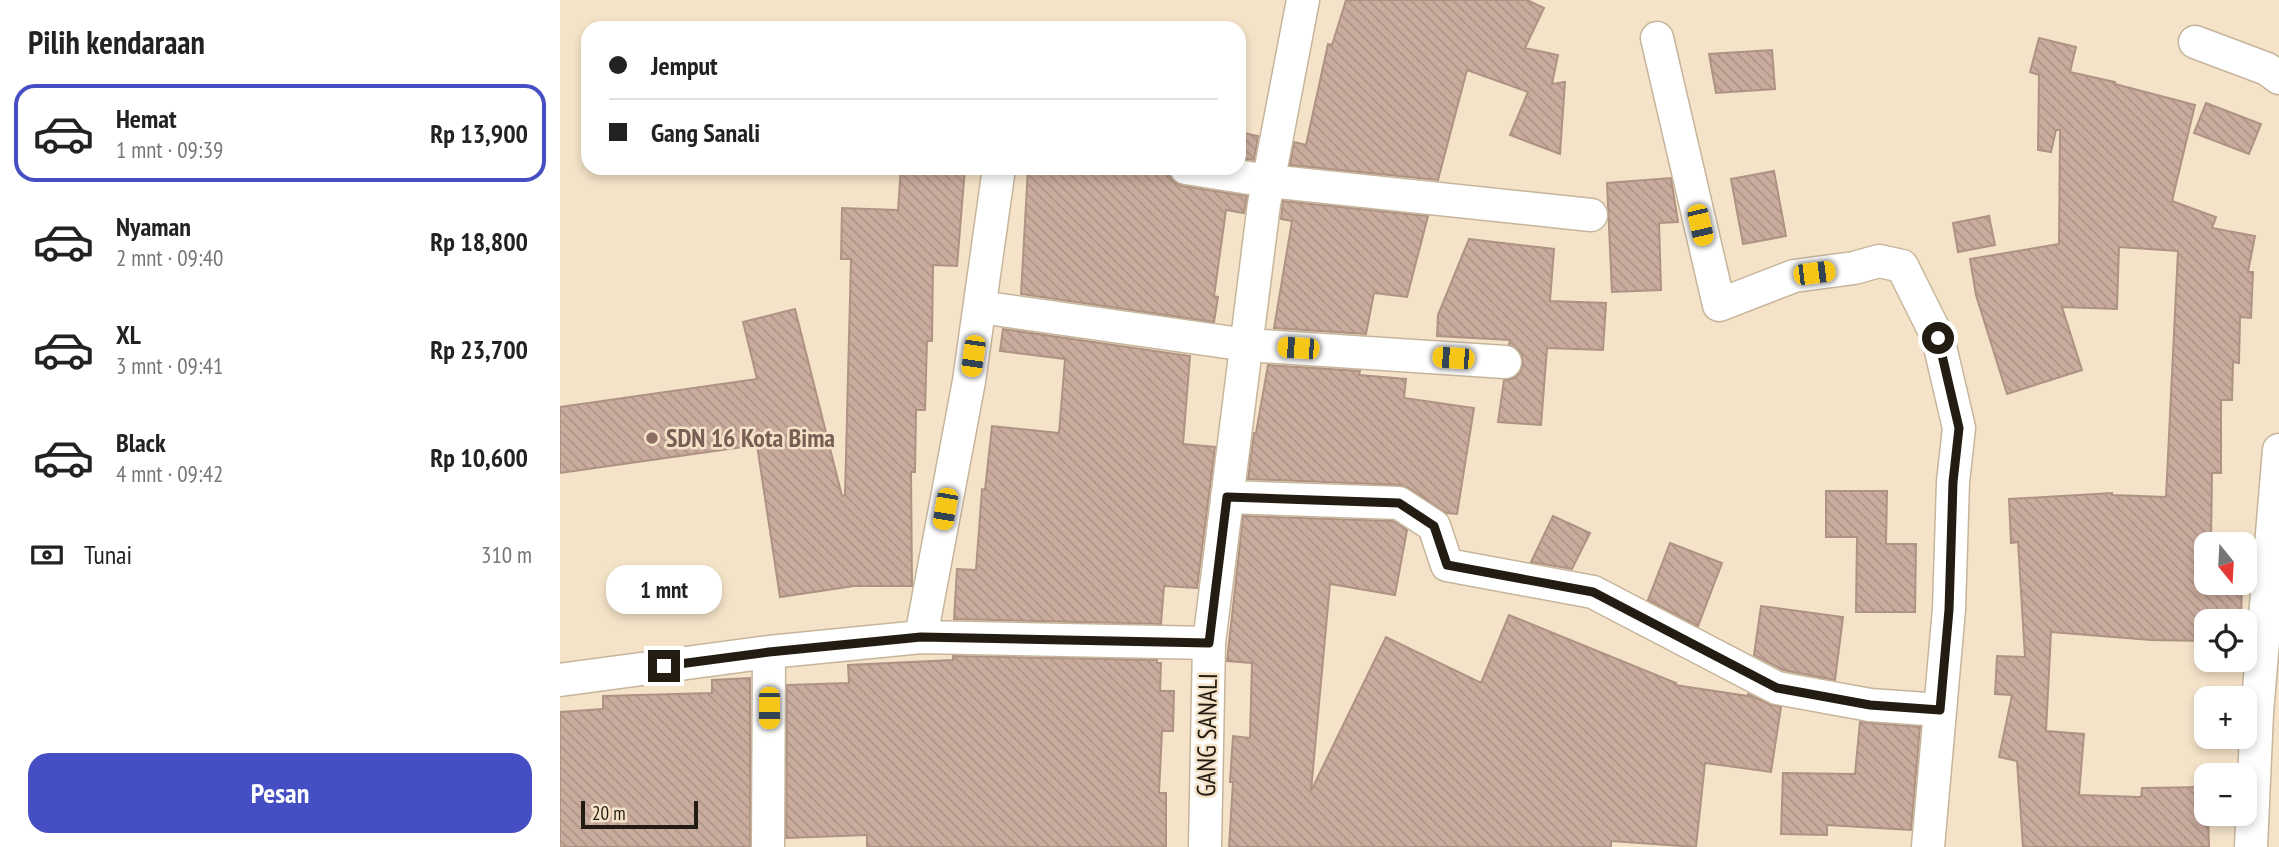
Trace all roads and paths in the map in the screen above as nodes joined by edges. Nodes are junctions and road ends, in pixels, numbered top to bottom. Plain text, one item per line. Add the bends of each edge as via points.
1 (1303, 0) edge
2 (1657, 38) dead end
3 (2195, 41) dead end
4 (2279, 78) edge
5 (998, 175) edge
6 (1230, 175) edge
7 (1268, 181) junction
8 (1591, 215) dead end
9 (980, 307) junction
10 (1247, 345) junction
11 (1505, 362) dead end
12 (2278, 466) edge
13 (1227, 497) junction
14 (921, 637) junction
15 (1209, 643) junction
16 (769, 652) junction
17 (560, 680) edge
18 (1940, 710) junction
19 (768, 847) edge
20 (1205, 847) edge
21 (1928, 847) edge
22 (2251, 847) edge

1 - 7 street
2 - 18 street via 1719,305 1794,276 1879,261 1902,266 1938,338 1959,428
3 - 4 street
5 - 9 street
6 - 7 street
7 - 8 street
7 - 10 street
9 - 10 street
9 - 14 street
10 - 11 street
10 - 13 street
12 - 22 street
13 - 15 street
13 - 18 street via 1399,503 1434,526 1447,565 1593,592 1777,688 1870,705
14 - 15 street, GANG SANALI
14 - 16 street, GANG SANALI
15 - 20 street, GANG SANALI
16 - 17 street, GANG SANALI
16 - 19 street
18 - 21 street

